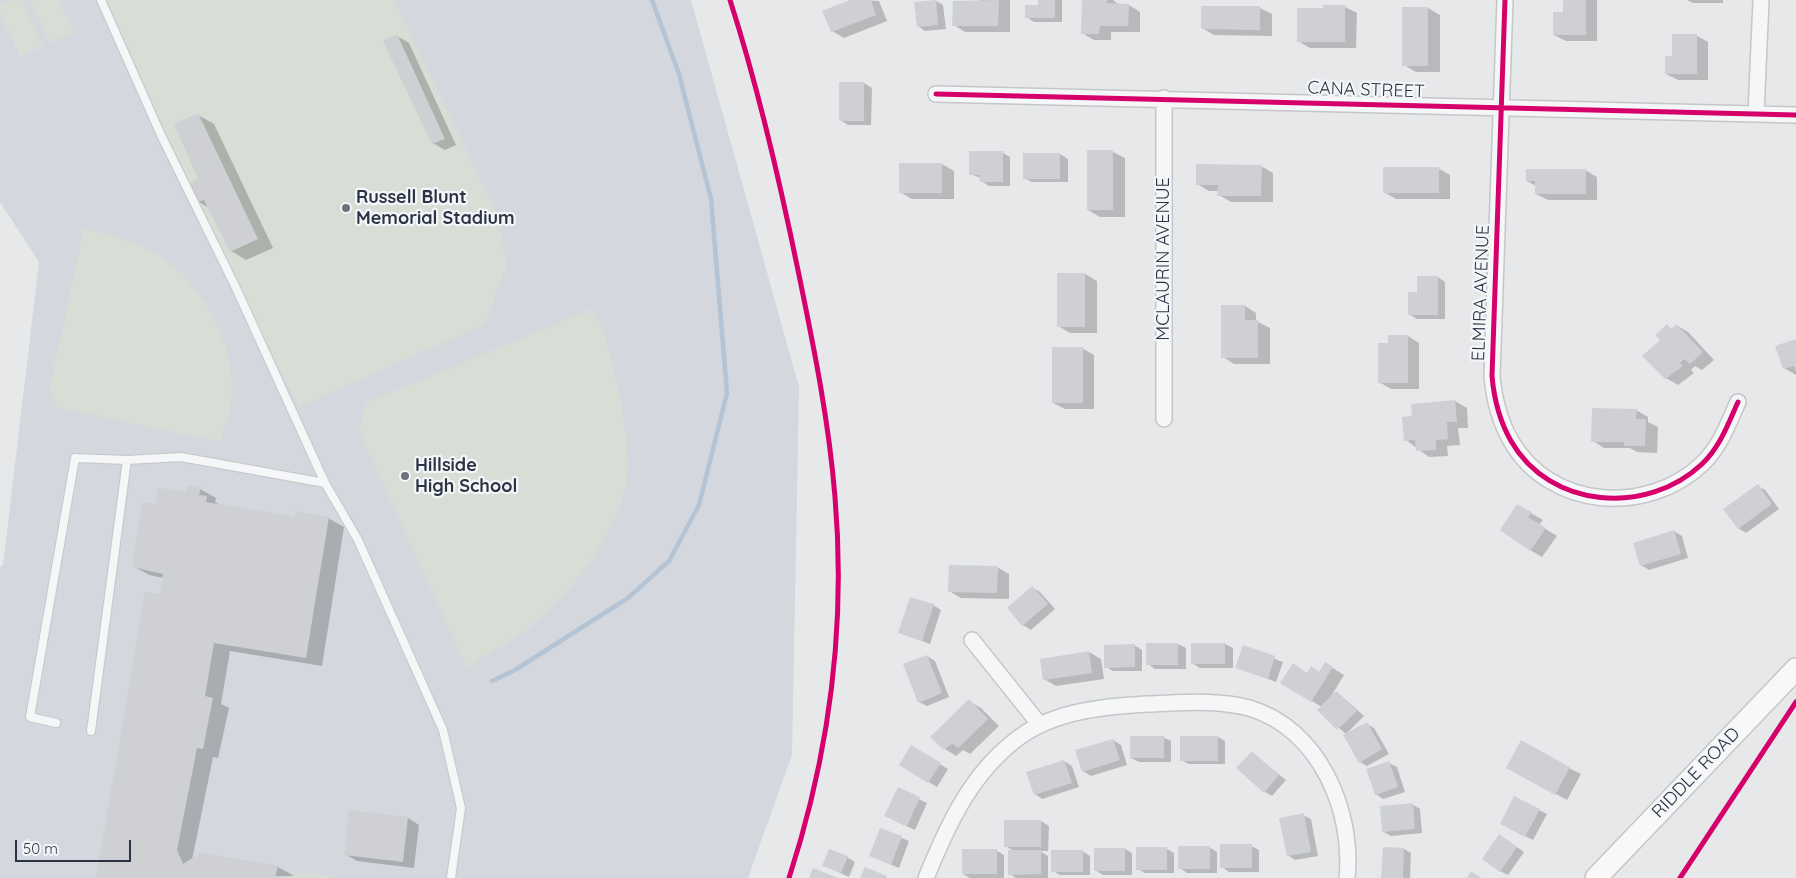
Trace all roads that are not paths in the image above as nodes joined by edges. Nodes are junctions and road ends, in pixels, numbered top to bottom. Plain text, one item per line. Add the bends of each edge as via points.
1 (101, 0) edge
2 (1505, 0) edge
3 (1760, 0) edge
4 (936, 94) dead end
5 (1164, 98) junction
6 (1501, 108) junction
7 (1756, 113) junction
8 (1796, 115) edge
9 (1738, 402) dead end
10 (1164, 420) dead end
11 (127, 460) junction
12 (325, 483) junction
13 (972, 640) dead end
14 (1796, 669) edge
15 (56, 723) dead end
16 (1040, 725) junction
17 (91, 731) dead end
18 (451, 878) edge
19 (926, 878) edge
20 (1347, 878) edge
21 (1596, 878) edge

1 - 12 lane via 161,136 236,288
2 - 6 street, ELMIRA AVENUE
3 - 7 street
4 - 5 street, CANA STREET
5 - 6 street, CANA STREET
5 - 10 street, MCLAURIN AVENUE
6 - 7 street, CANA STREET
6 - 9 street, ELMIRA AVENUE via 1492,376 1498,412 1512,443 1551,480 1581,494 1612,500 1644,496 1672,485 1702,465 1723,436
7 - 8 street, CANA STREET
11 - 12 lane via 181,457
11 - 15 lane via 75,458 30,717
11 - 17 lane
12 - 18 lane via 358,540 444,730 461,808
13 - 16 street
14 - 21 main road, RIDDLE ROAD
16 - 19 street via 1004,750 963,798
16 - 20 street via 1091,710 1136,704 1226,703 1267,715 1286,727 1316,756 1328,779 1340,811 1348,851

